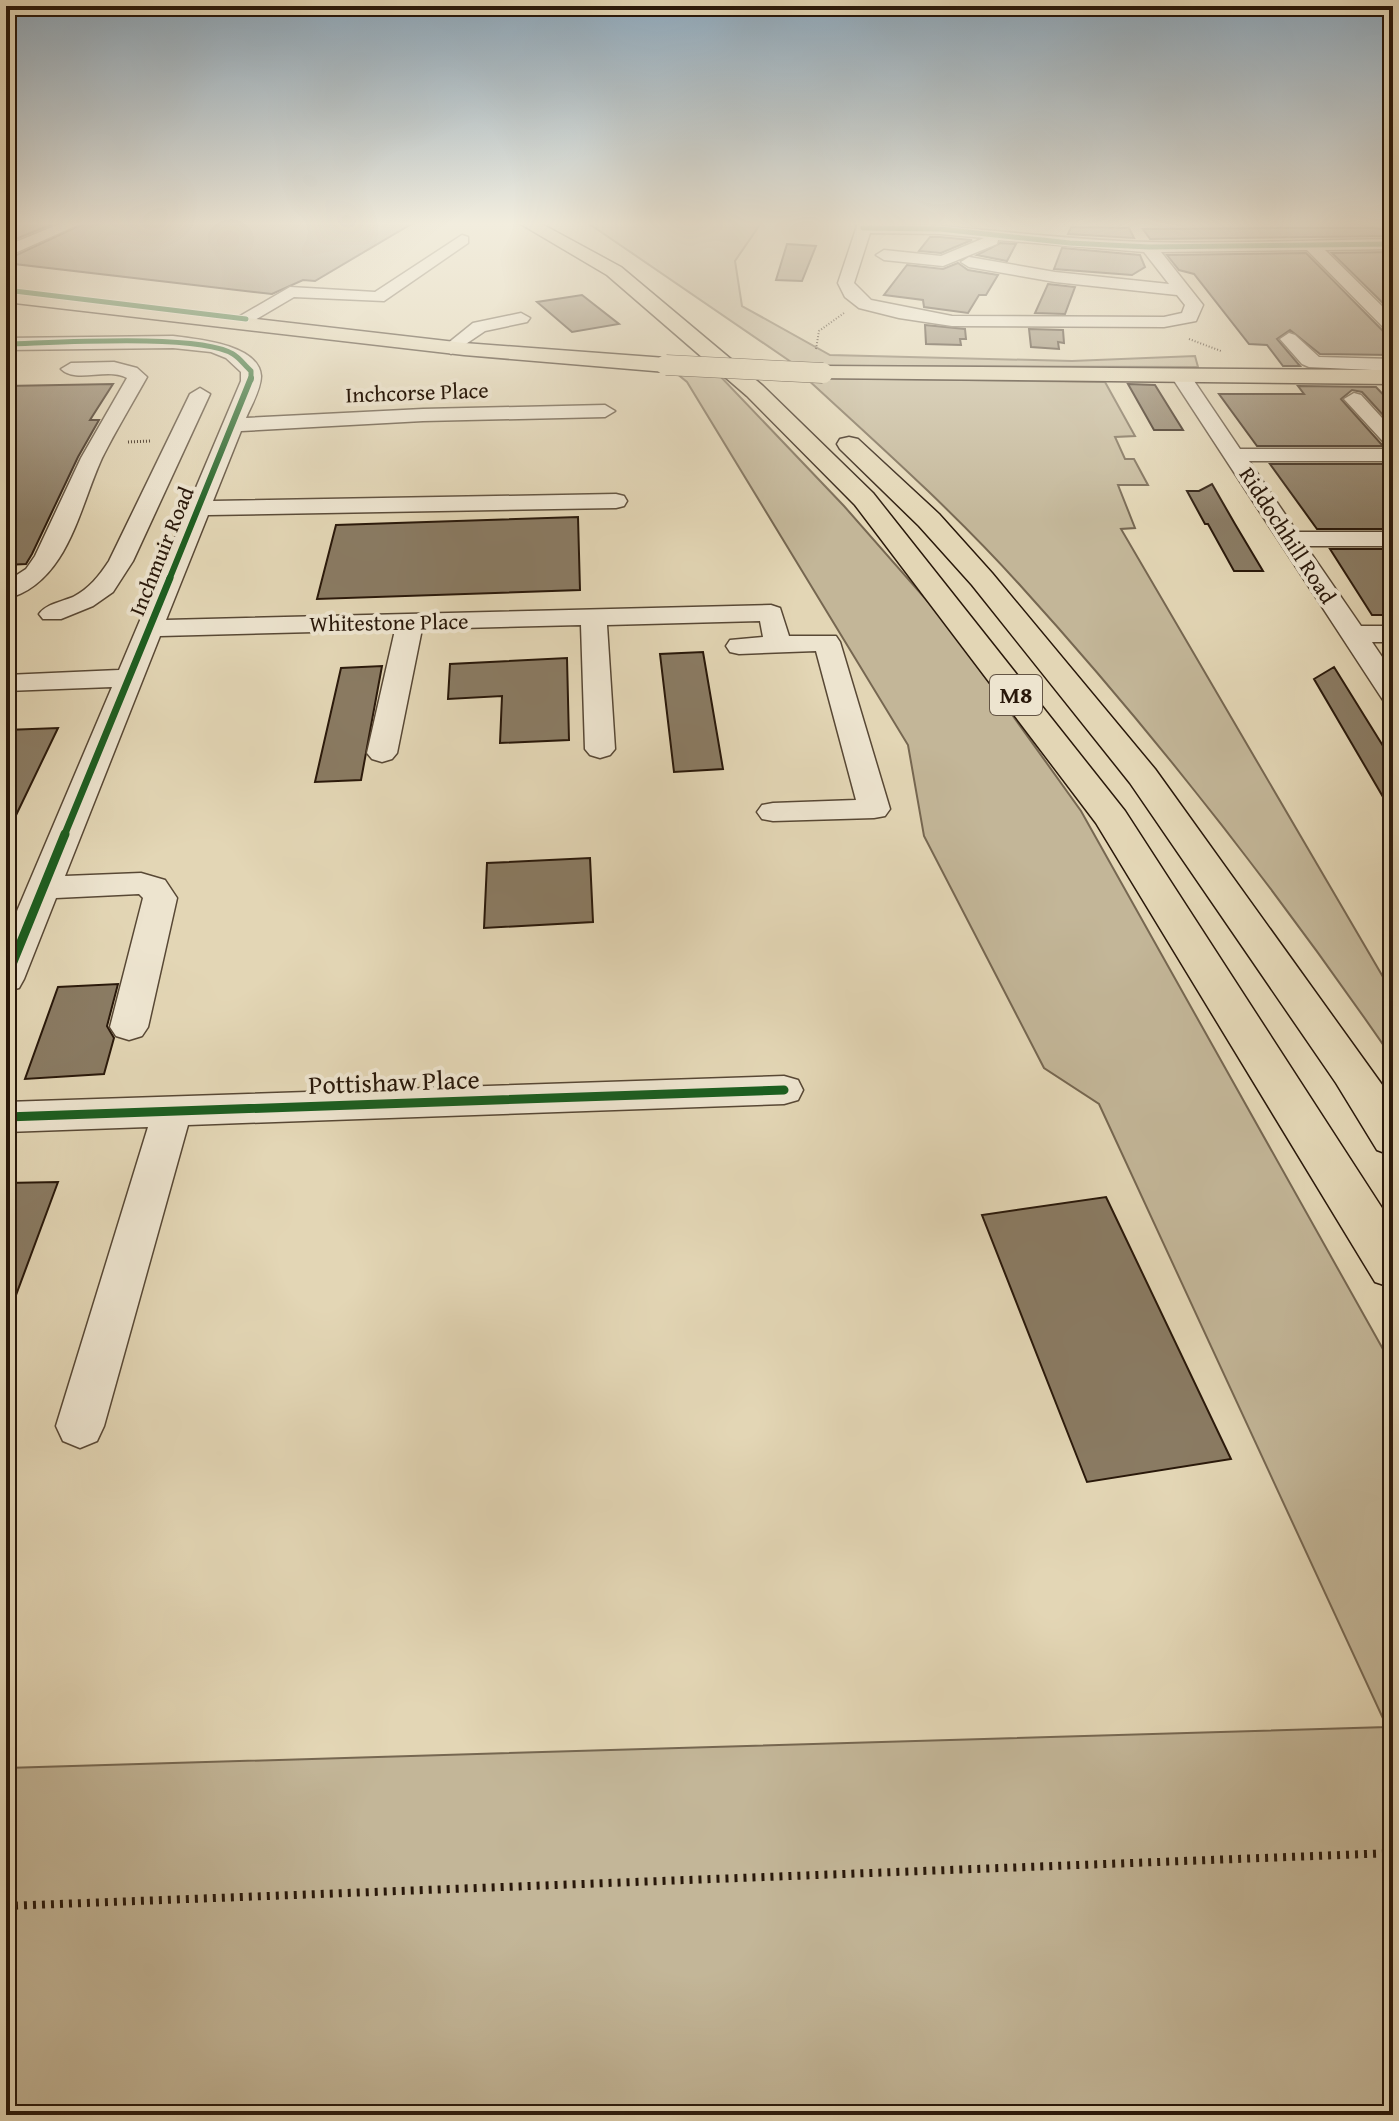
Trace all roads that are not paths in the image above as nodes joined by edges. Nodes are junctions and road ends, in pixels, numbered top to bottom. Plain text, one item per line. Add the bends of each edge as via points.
1 (228, 322) edge
2 (502, 322) edge
3 (674, 322) edge
4 (709, 322) edge
5 (237, 323) joint
6 (1289, 339) dead end
7 (57, 343) junction
8 (451, 348) junction
9 (8, 356) edge
10 (1393, 365) edge
11 (1181, 376) junction
12 (1393, 377) edge
13 (200, 394) dead end
14 (527, 398) dead end
15 (1354, 399) dead end
16 (605, 411) dead end
17 (423, 415) junction
18 (231, 425) junction
19 (1393, 443) edge
20 (1235, 455) junction
21 (1393, 455) edge
22 (218, 460) junction
23 (168, 462) junction
24 (616, 501) dead end
25 (201, 508) junction
26 (1289, 539) junction
27 (1393, 539) edge
28 (6, 591) edge
29 (52, 614) dead end
30 (594, 617) junction
31 (410, 622) junction
32 (152, 628) junction
33 (1353, 634) junction
34 (1393, 634) edge
35 (778, 645) junction
36 (739, 646) dead end
37 (131, 678) junction
38 (6, 683) edge
39 (1393, 694) edge
40 (600, 749) dead end
41 (382, 753) dead end
42 (773, 812) dead end
43 (44, 888) junction
44 (6, 979) edge
45 (129, 1027) dead end
46 (784, 1090) dead end
47 (172, 1112) junction
48 (6, 1117) edge
49 (1393, 1138) edge
50 (1393, 1267) edge
51 (80, 1426) dead end

1 - 5 main road
2 - 8 street via 479,327
3 - 50 main road, M8 via 755,391 864,499 1112,819
4 - 49 main road, M8 via 796,393 971,567 1143,776
5 - 8 main road
6 - 10 street via 1309,360
7 - 9 street, Inchmuir Road
7 - 18 street, Inchmuir Road via 173,342 233,354 251,371 251,381
7 - 28 street via 49,365 120,369 137,377 86,469 47,556 33,577
8 - 11 main road, bridge via 823,373
11 - 12 main road
11 - 20 street, Riddochhill Road
13 - 23 street
14 - 17 street via 424,400
15 - 19 street
16 - 17 street, Inchcorse Place
17 - 18 street, Inchcorse Place
18 - 22 street, Inchmuir Road
20 - 21 street
20 - 26 street, Riddochhill Road
22 - 23 street
22 - 25 street, Inchmuir Road
23 - 29 street via 104,587
24 - 25 street
25 - 32 street, Inchmuir Road
26 - 27 street
26 - 33 street, Riddochhill Road
30 - 31 street, Whitestone Place
30 - 35 street, Whitestone Place via 771,613
30 - 40 street
31 - 32 street, Whitestone Place
31 - 41 street
32 - 37 street, Inchmuir Road
33 - 34 street
33 - 39 street, Riddochhill Road
35 - 36 street
35 - 42 street via 827,642 874,809
37 - 38 street
37 - 43 street, Inchmuir Road
43 - 44 street, Inchmuir Road
43 - 45 street via 141,883 153,887 160,898
46 - 47 street, Pottishaw Place
47 - 48 street, Pottishaw Place
47 - 51 street

